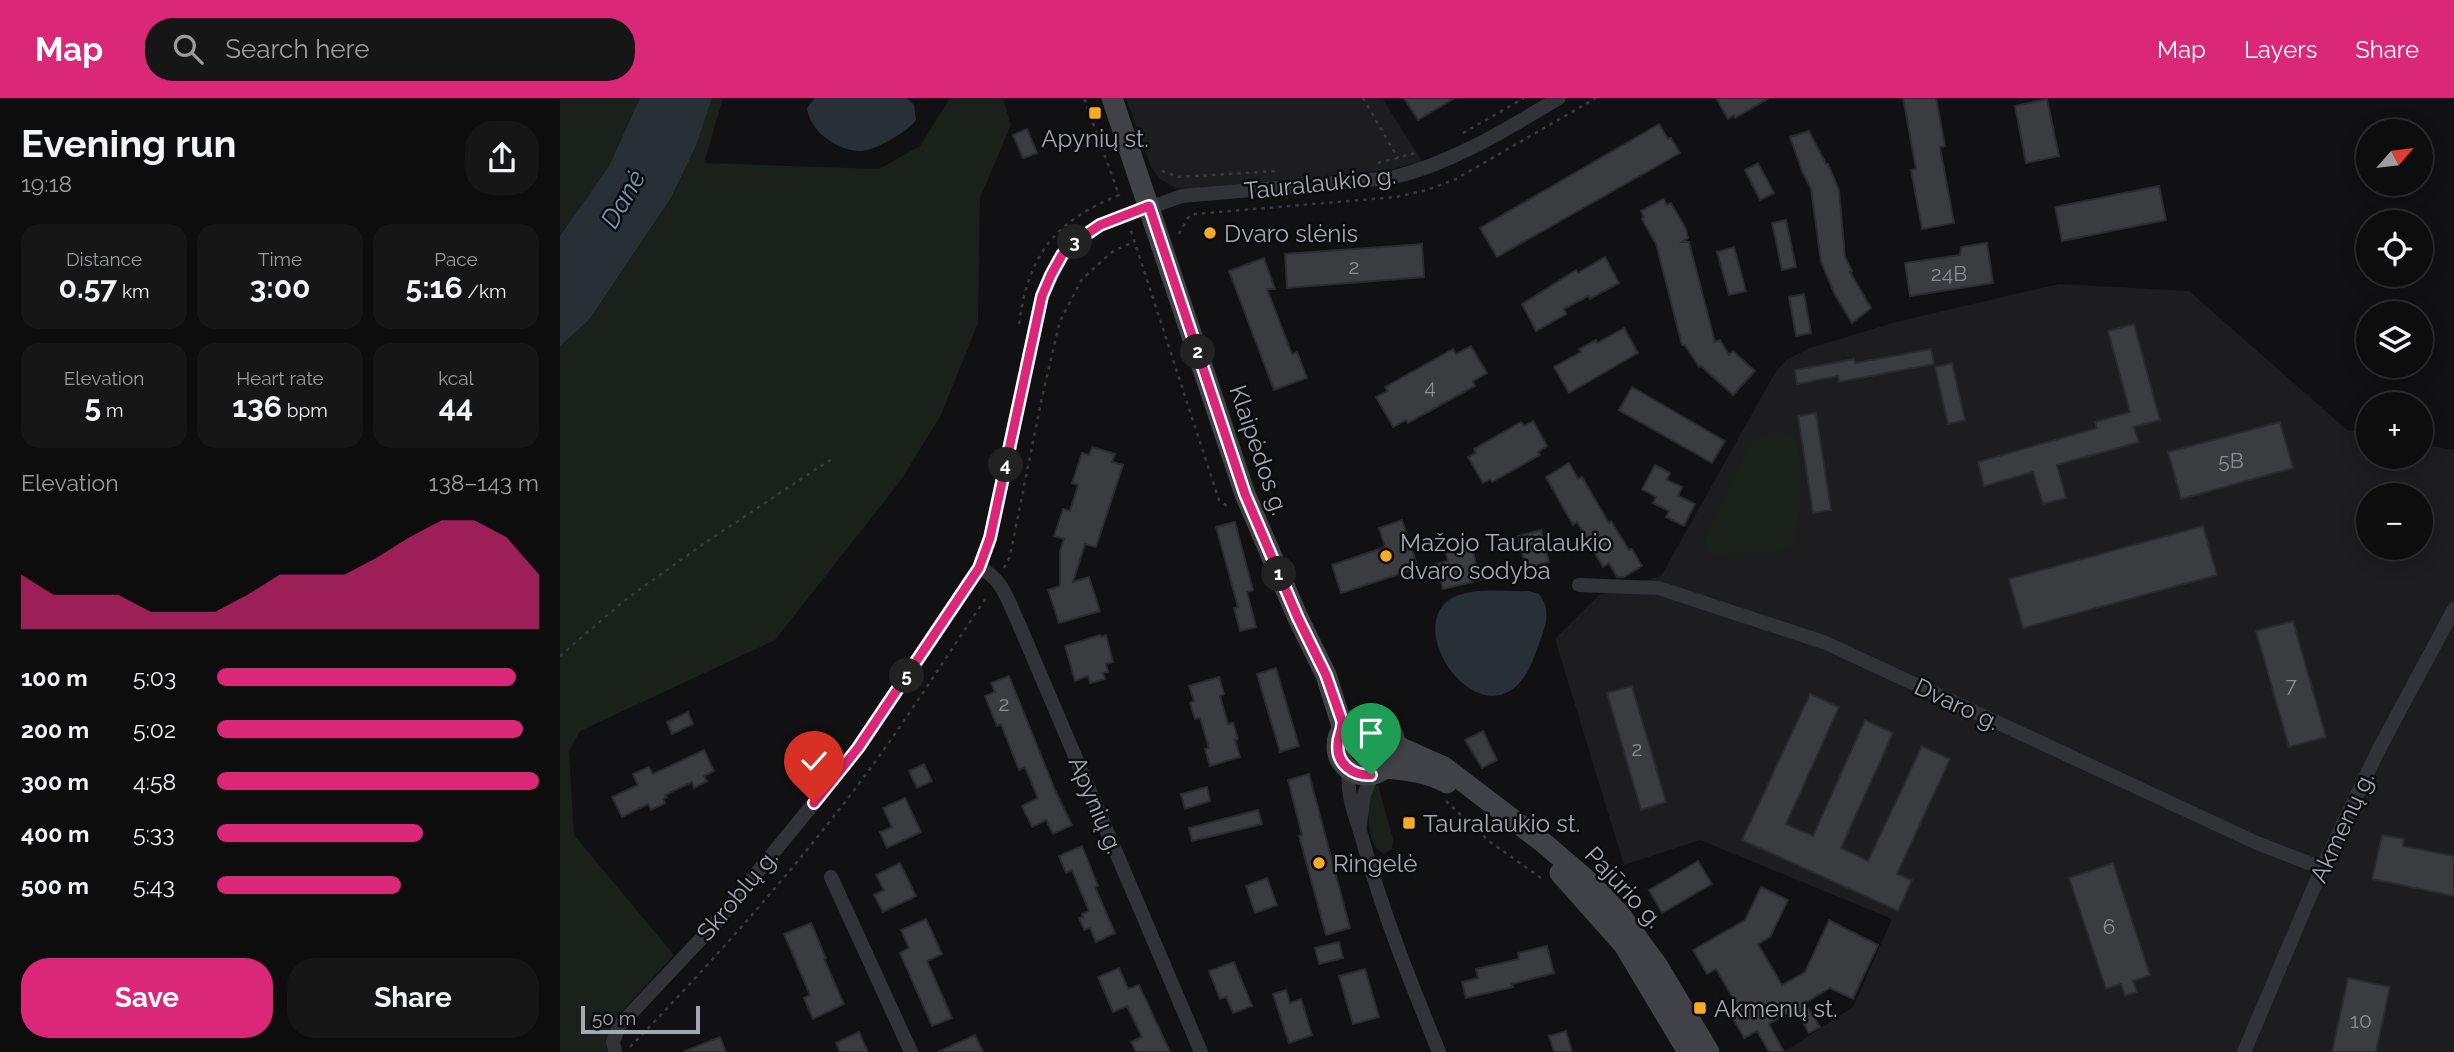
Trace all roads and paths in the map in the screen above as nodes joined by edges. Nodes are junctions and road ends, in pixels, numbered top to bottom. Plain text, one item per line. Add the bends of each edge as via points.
1 (1084, 98) edge
2 (1112, 98) edge
3 (1363, 98) edge
4 (1524, 98) edge
5 (1559, 98) edge
6 (1457, 137) dead end
7 (1419, 152) dead end
8 (1398, 158) junction
9 (1376, 163) dead end
10 (1162, 170) dead end
11 (1283, 171) dead end
12 (1119, 195) dead end
13 (1149, 206) junction
14 (1131, 231) dead end
15 (834, 458) dead end
16 (1235, 513) dead end
17 (979, 568) junction
18 (1579, 585) dead end
19 (2454, 609) edge
20 (1298, 618) joint
21 (560, 656) edge
22 (1326, 675) junction
23 (1368, 717) junction
24 (1343, 729) junction
25 (1395, 745) junction
26 (1349, 769) junction
27 (1378, 771) junction
28 (1439, 795) dead end
29 (1360, 830) junction
30 (2322, 868) junction
31 (831, 877) dead end
32 (1549, 883) dead end
33 (615, 1052) edge
34 (911, 1052) edge
35 (1201, 1052) edge
36 (1439, 1052) edge
37 (1688, 1052) edge
38 (1709, 1052) edge
39 (2244, 1052) edge

1 - 12 path
2 - 13 main road, Klaipėdos g.
3 - 8 path
4 - 6 path
5 - 13 street, Tauralaukio g. via 1476,147 1418,172 1182,196
7 - 8 path
8 - 9 path
10 - 11 path via 1178,177
13 - 17 street, Skroblų g. via 1100,225 1072,244 1051,275 1042,296 990,538
13 - 20 main road, Klaipėdos g. via 1245,494
14 - 16 path via 1219,500
15 - 21 path via 625,600
17 - 33 street, Skroblų g. via 829,785 715,924 619,1026
17 - 35 street, Apynių g. via 998,580 1018,622
18 - 30 street, Dvaro g. via 1659,588 1826,643 2257,843
19 - 30 street, Akmenų g.
20 - 22 main road, Pajūrio g.
22 - 23 main road, Pajūrio g.
22 - 24 main road, Pajūrio g.
23 - 24 main road
23 - 25 main road, Pajūrio g. via 1389,728
24 - 26 main road, Pajūrio g. via 1337,746
25 - 27 main road via 1395,753
25 - 38 main road, Pajūrio g. via 1444,767 1478,790 1588,881 1619,913 1657,965
26 - 27 main road, Pajūrio g. via 1364,775
26 - 29 street via 1348,795
27 - 29 street via 1364,795
27 - 37 main road, Pajūrio g. via 1412,770 1445,782 1553,866 1624,945
28 - 32 path via 1489,841
29 - 36 street via 1395,944
30 - 39 street, Akmenų g.
31 - 34 street

